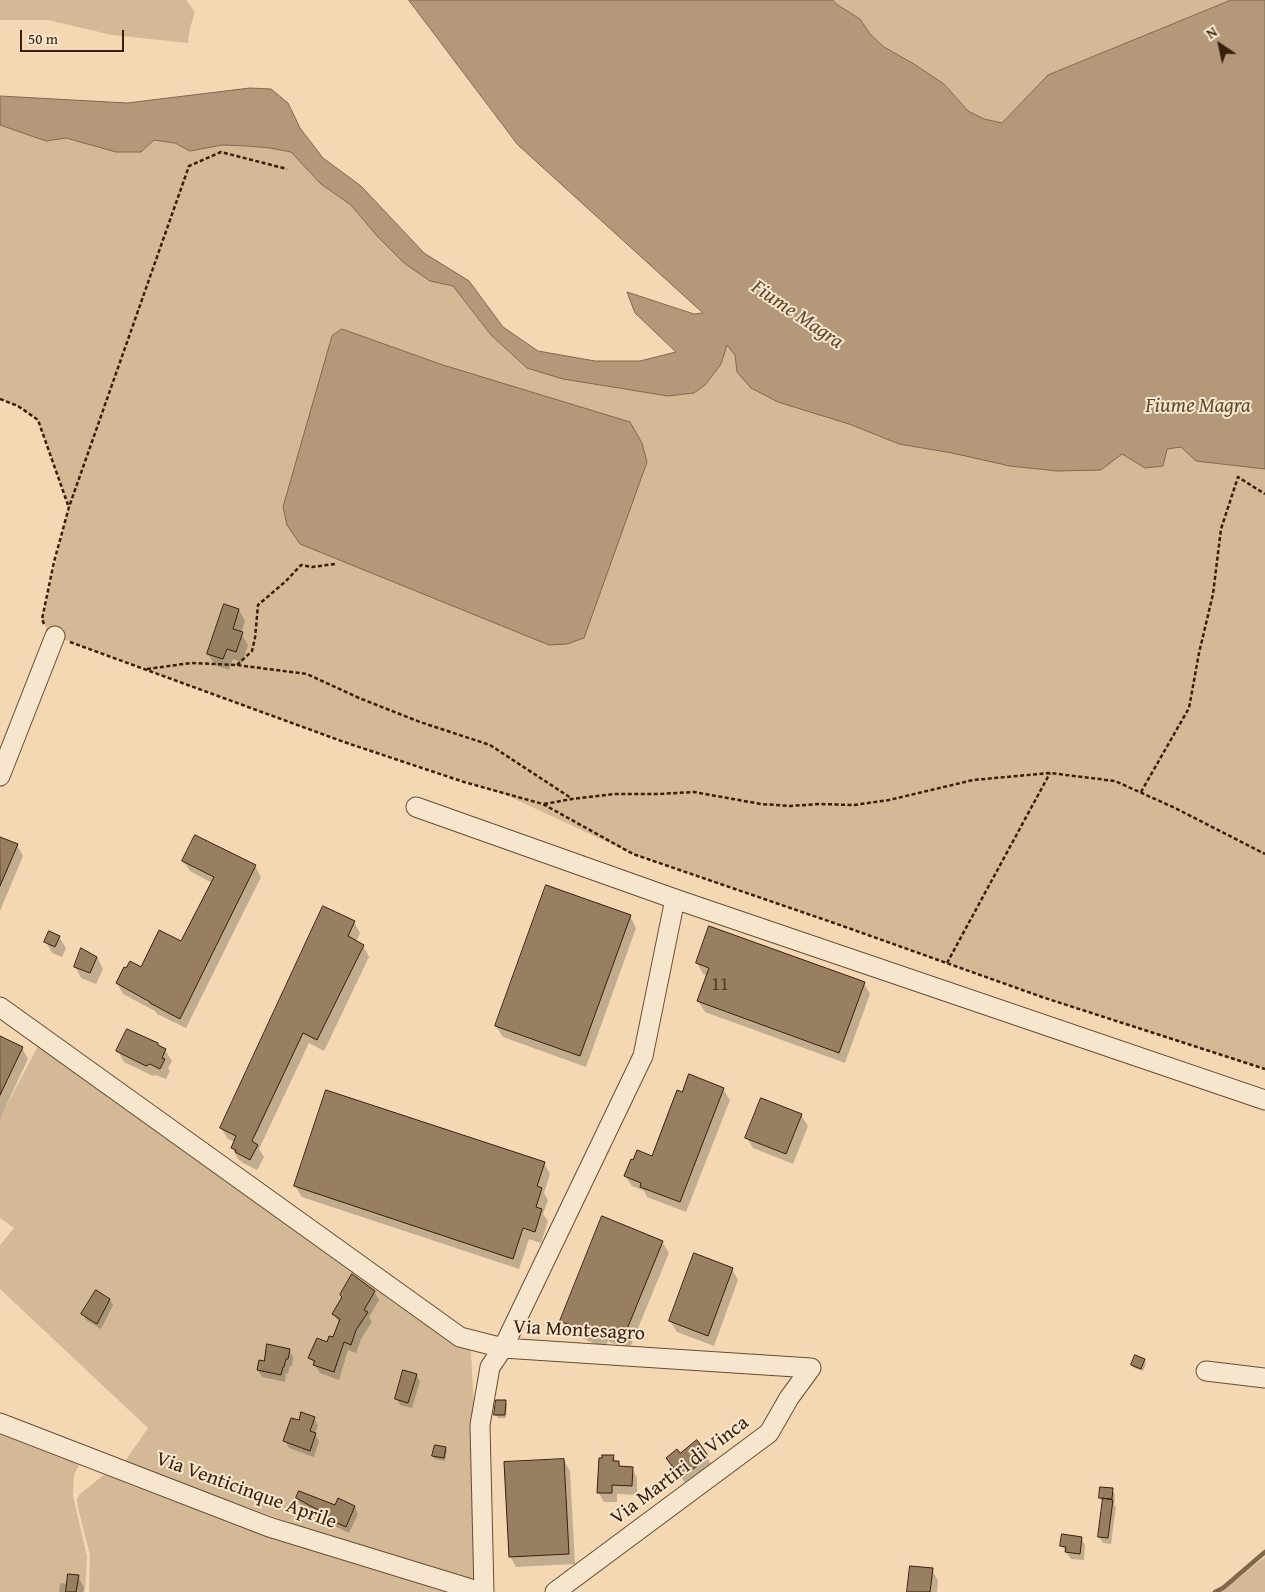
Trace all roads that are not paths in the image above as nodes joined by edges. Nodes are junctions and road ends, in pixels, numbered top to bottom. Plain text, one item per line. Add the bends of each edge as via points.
1 (55, 636) road end
2 (0, 776) edge
3 (416, 807) dead end
4 (675, 899) junction
5 (0, 1006) edge
6 (1265, 1100) edge
7 (503, 1348) junction
8 (811, 1368) joint
9 (1206, 1371) dead end
10 (1265, 1378) edge
11 (0, 1423) edge
12 (483, 1592) edge
13 (555, 1592) edge

1 - 2 street
3 - 4 street
4 - 6 street
4 - 7 street via 643,1056
5 - 7 street via 460,1337
7 - 8 street, Via Montesagro
7 - 12 street, Via Montesagro via 490,1367 480,1425
8 - 13 street, Via Martiri di Vinca via 769,1433
9 - 10 street
11 - 12 street, Via Venticinque Aprile via 269,1527

